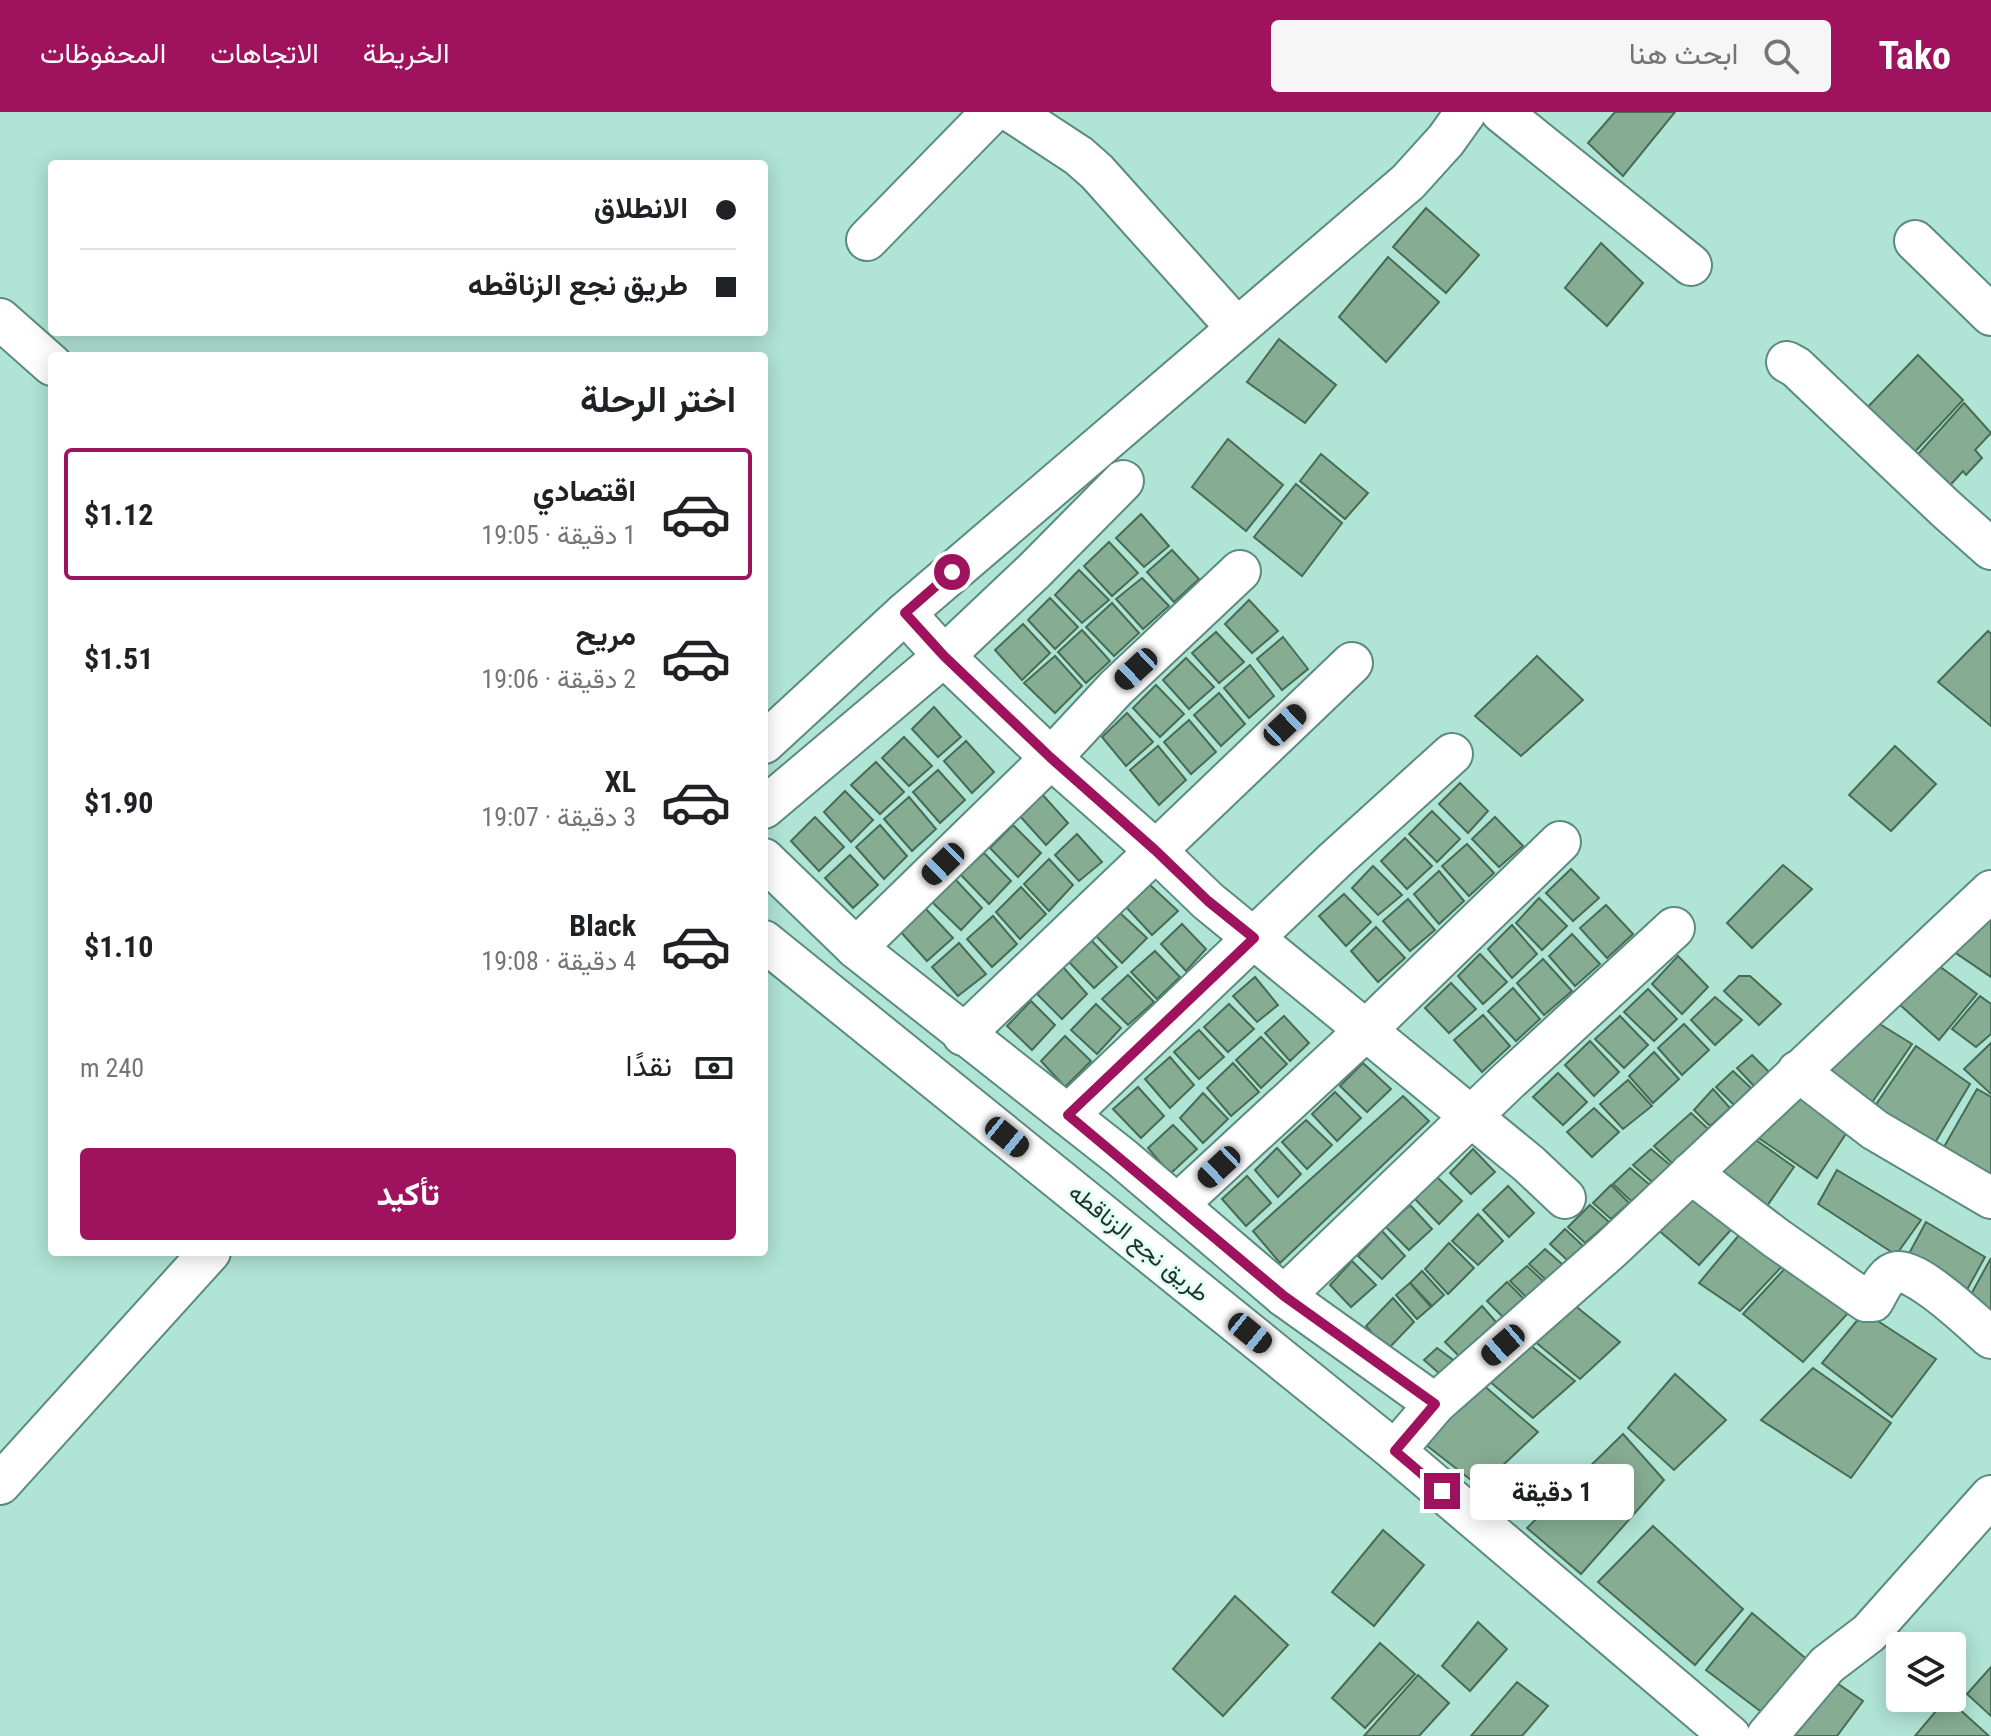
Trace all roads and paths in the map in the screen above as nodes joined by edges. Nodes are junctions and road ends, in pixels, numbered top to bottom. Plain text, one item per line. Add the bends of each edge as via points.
1 (992, 112) edge
2 (1466, 112) edge
3 (1501, 112) edge
4 (1036, 118) edge
5 (867, 240) dead end
6 (1915, 241) dead end
7 (1691, 265) dead end
8 (1991, 315) edge
9 (0, 319) edge
10 (1236, 327) junction
11 (48, 361) edge
12 (1787, 362) dead end
13 (1123, 481) dead end
14 (1991, 549) edge
15 (1240, 571) dead end
16 (905, 613) junction
17 (944, 656) junction
18 (1352, 663) dead end
19 (768, 739) edge
20 (1452, 754) dead end
21 (1051, 758) junction
22 (768, 805) edge
23 (1560, 842) dead end
24 (1155, 850) junction
25 (768, 863) edge
26 (1991, 891) edge
27 (1674, 928) dead end
28 (1254, 938) junction
29 (768, 944) edge
30 (856, 948) junction
31 (1365, 1031) junction
32 (963, 1035) junction
33 (1798, 1071) junction
34 (1068, 1115) junction
35 (1473, 1117) junction
36 (1691, 1173) junction
37 (1565, 1198) dead end
38 (1991, 1198) edge
39 (1177, 1205) junction
40 (206, 1256) edge
41 (1284, 1296) junction
42 (1991, 1338) edge
43 (1435, 1404) junction
44 (1395, 1451) junction
45 (0, 1484) edge
46 (1991, 1496) edge
47 (1730, 1736) edge
48 (1767, 1736) edge

1 - 5 street
2 - 10 street via 1408,182
3 - 7 street
4 - 10 street via 1097,172
6 - 8 street
9 - 11 street
10 - 16 street
12 - 14 street
13 - 17 street
15 - 21 street via 1116,688
16 - 17 street
16 - 19 street
17 - 21 street
17 - 22 street
18 - 24 street
20 - 28 street
21 - 24 street
21 - 30 street
23 - 31 street
24 - 28 street
24 - 32 street
25 - 30 street
26 - 33 street
27 - 35 street
28 - 31 street
28 - 34 street
29 - 44 street, طريق نجع الزناقطه
30 - 32 street
31 - 35 street
31 - 39 street
32 - 34 street
33 - 36 street
33 - 38 street via 1875,1130
34 - 39 street
35 - 37 street
35 - 41 street
36 - 42 street via 1866,1301 1873,1301 1889,1275 1906,1273 1942,1295
36 - 43 street
39 - 41 street
40 - 45 street
41 - 43 street
43 - 44 street
44 - 47 street, طريق نجع الزناقطه
46 - 48 street via 1869,1633 1827,1665

